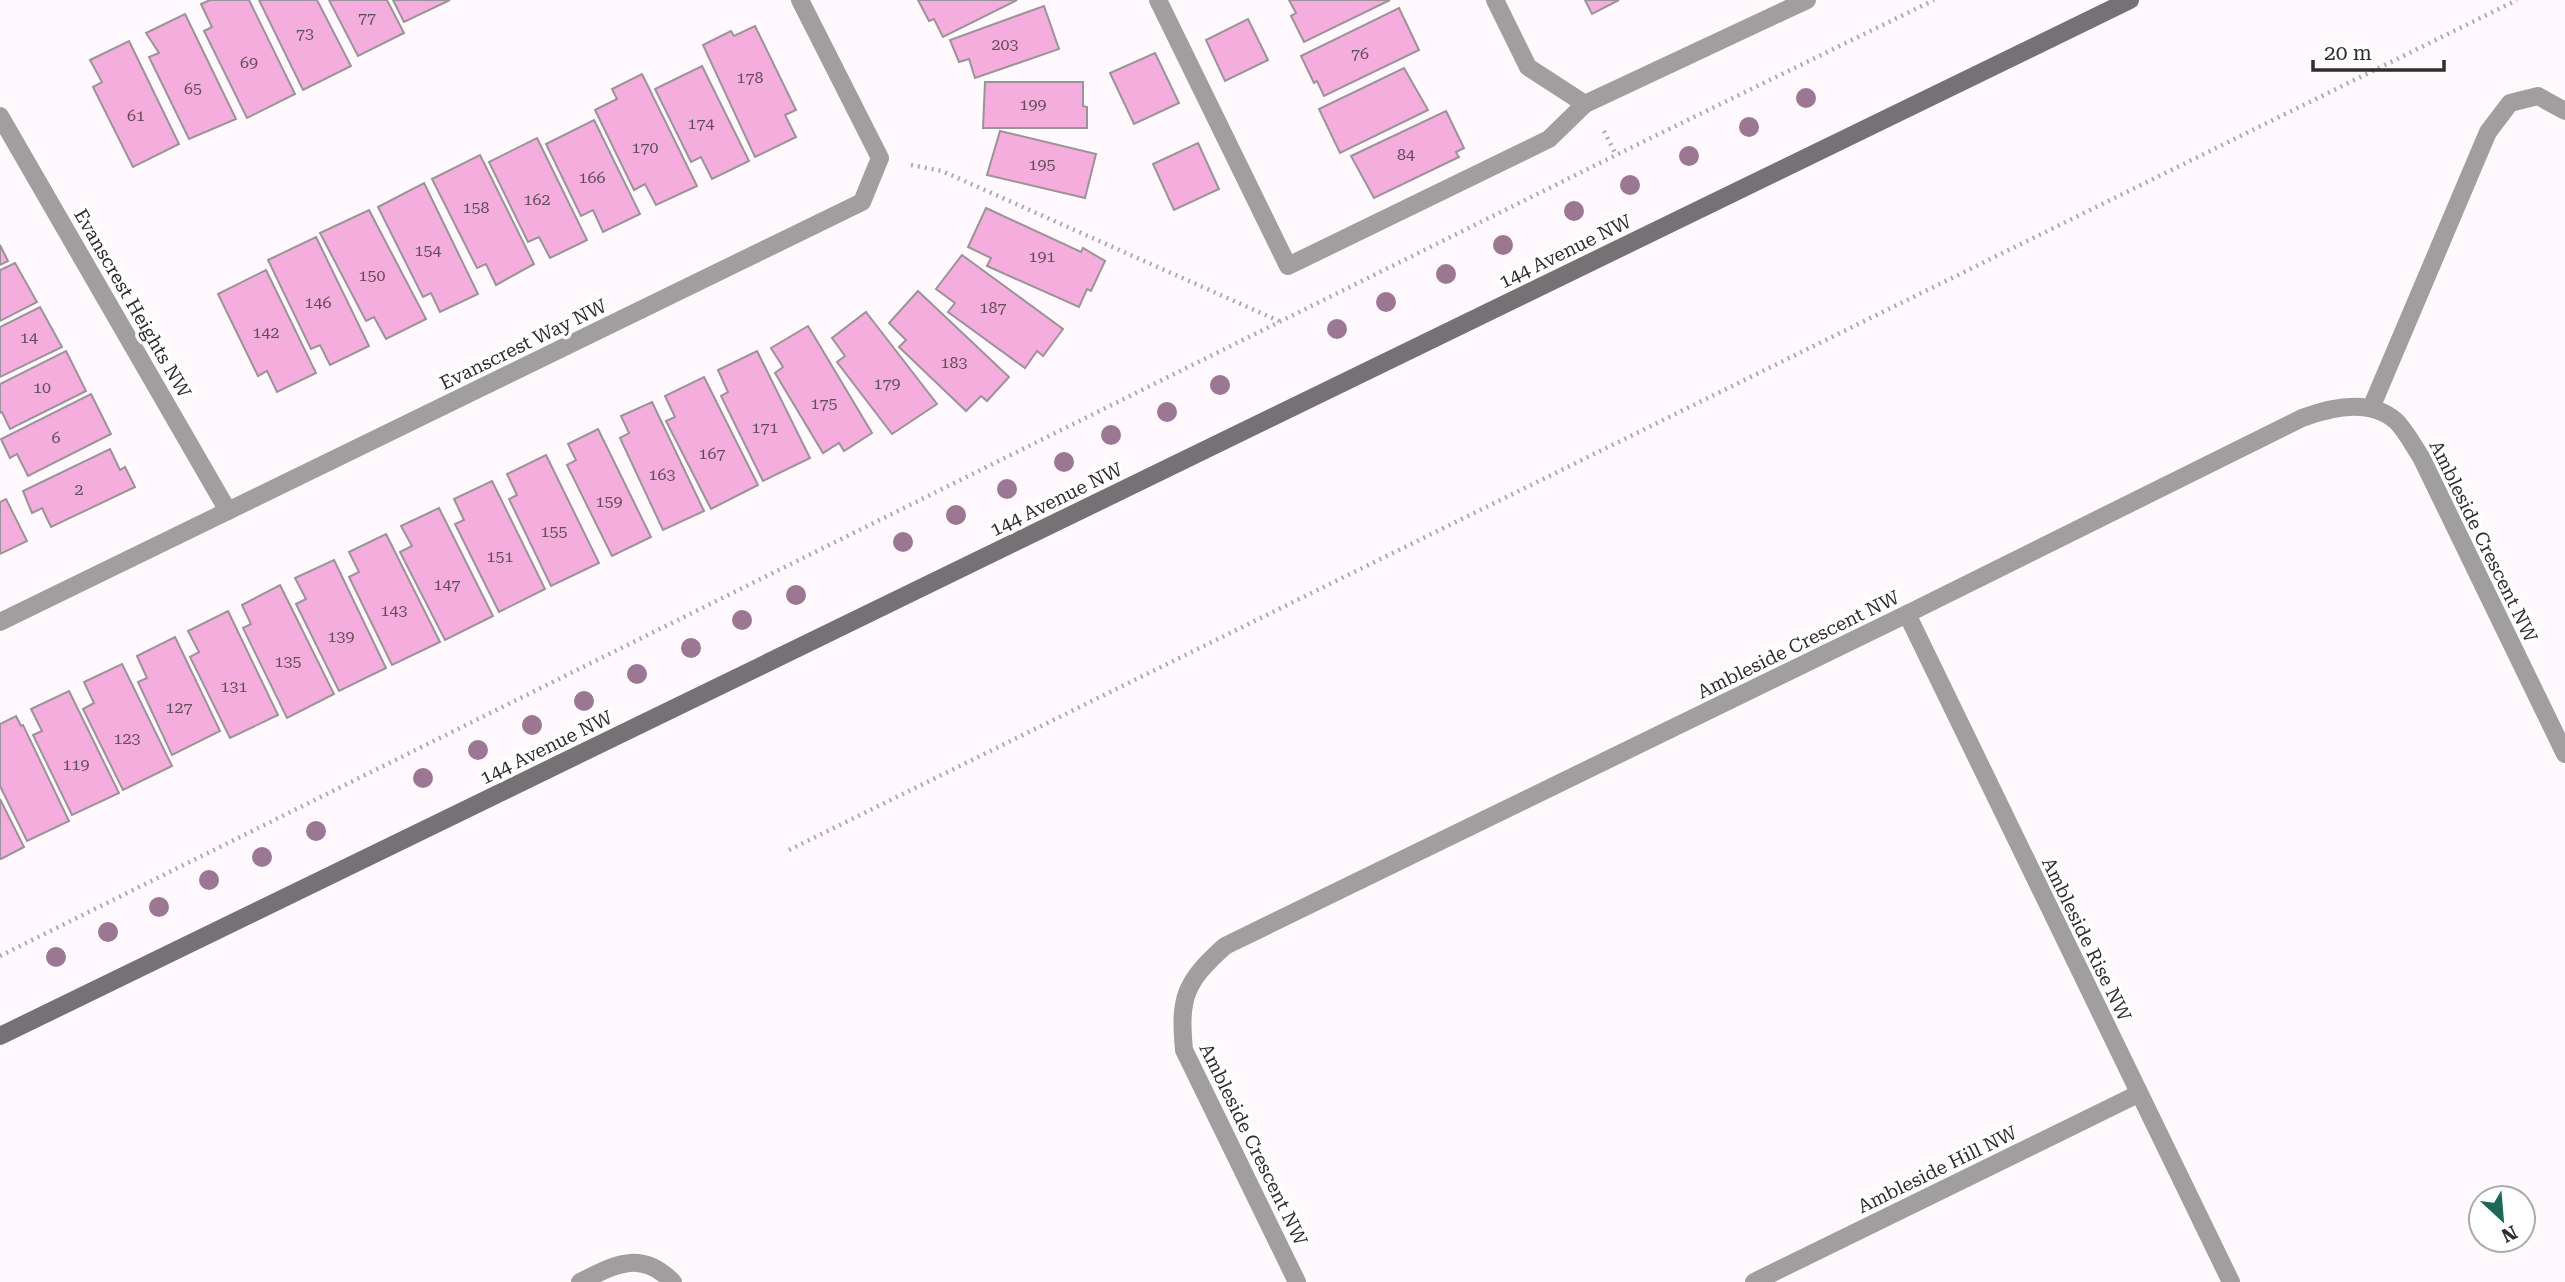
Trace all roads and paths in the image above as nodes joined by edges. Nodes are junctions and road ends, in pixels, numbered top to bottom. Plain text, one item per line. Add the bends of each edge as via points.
1 (800, 0) edge
2 (1158, 0) edge
3 (1495, 0) edge
4 (1807, 0) edge
5 (1934, 0) edge
6 (2130, 0) edge
7 (2517, 0) edge
8 (1585, 104) junction
9 (2565, 111) edge
10 (0, 116) edge
11 (1604, 131) dead end
12 (1616, 155) junction
13 (880, 158) junction
14 (1280, 321) junction
15 (2371, 408) junction
16 (228, 511) junction
17 (1907, 614) junction
18 (0, 622) edge
19 (2565, 754) edge
20 (789, 850) dead end
21 (0, 956) edge
22 (0, 1036) edge
23 (2138, 1094) junction
24 (580, 1282) edge
25 (673, 1282) edge
26 (1297, 1282) edge
27 (1754, 1282) edge
28 (2231, 1282) edge

1 - 13 street
2 - 8 street via 1288,266 1549,139
3 - 8 street via 1528,67
4 - 8 street
5 - 12 path
6 - 22 main road, 144 Avenue NW
7 - 20 path
9 - 15 street via 2538,96 2510,103 2488,132
10 - 16 street, Evanscrest Heights NW
11 - 12 path
12 - 14 path
13 - 14 path via 942,171
13 - 16 street, Evanscrest Way NW via 862,202
14 - 21 path
15 - 17 street, Ambleside Crescent NW via 2330,407 2302,418
15 - 19 street, Ambleside Crescent NW via 2395,420 2421,457
16 - 18 street, Evanscrest Way NW
17 - 23 street, Ambleside Rise NW
17 - 26 street, Ambleside Crescent NW via 1225,946 1208,961 1184,998 1184,1050
23 - 27 street, Ambleside Hill NW
23 - 28 street, Ambleside Rise NW
24 - 25 street via 615,1265 635,1262 652,1265

